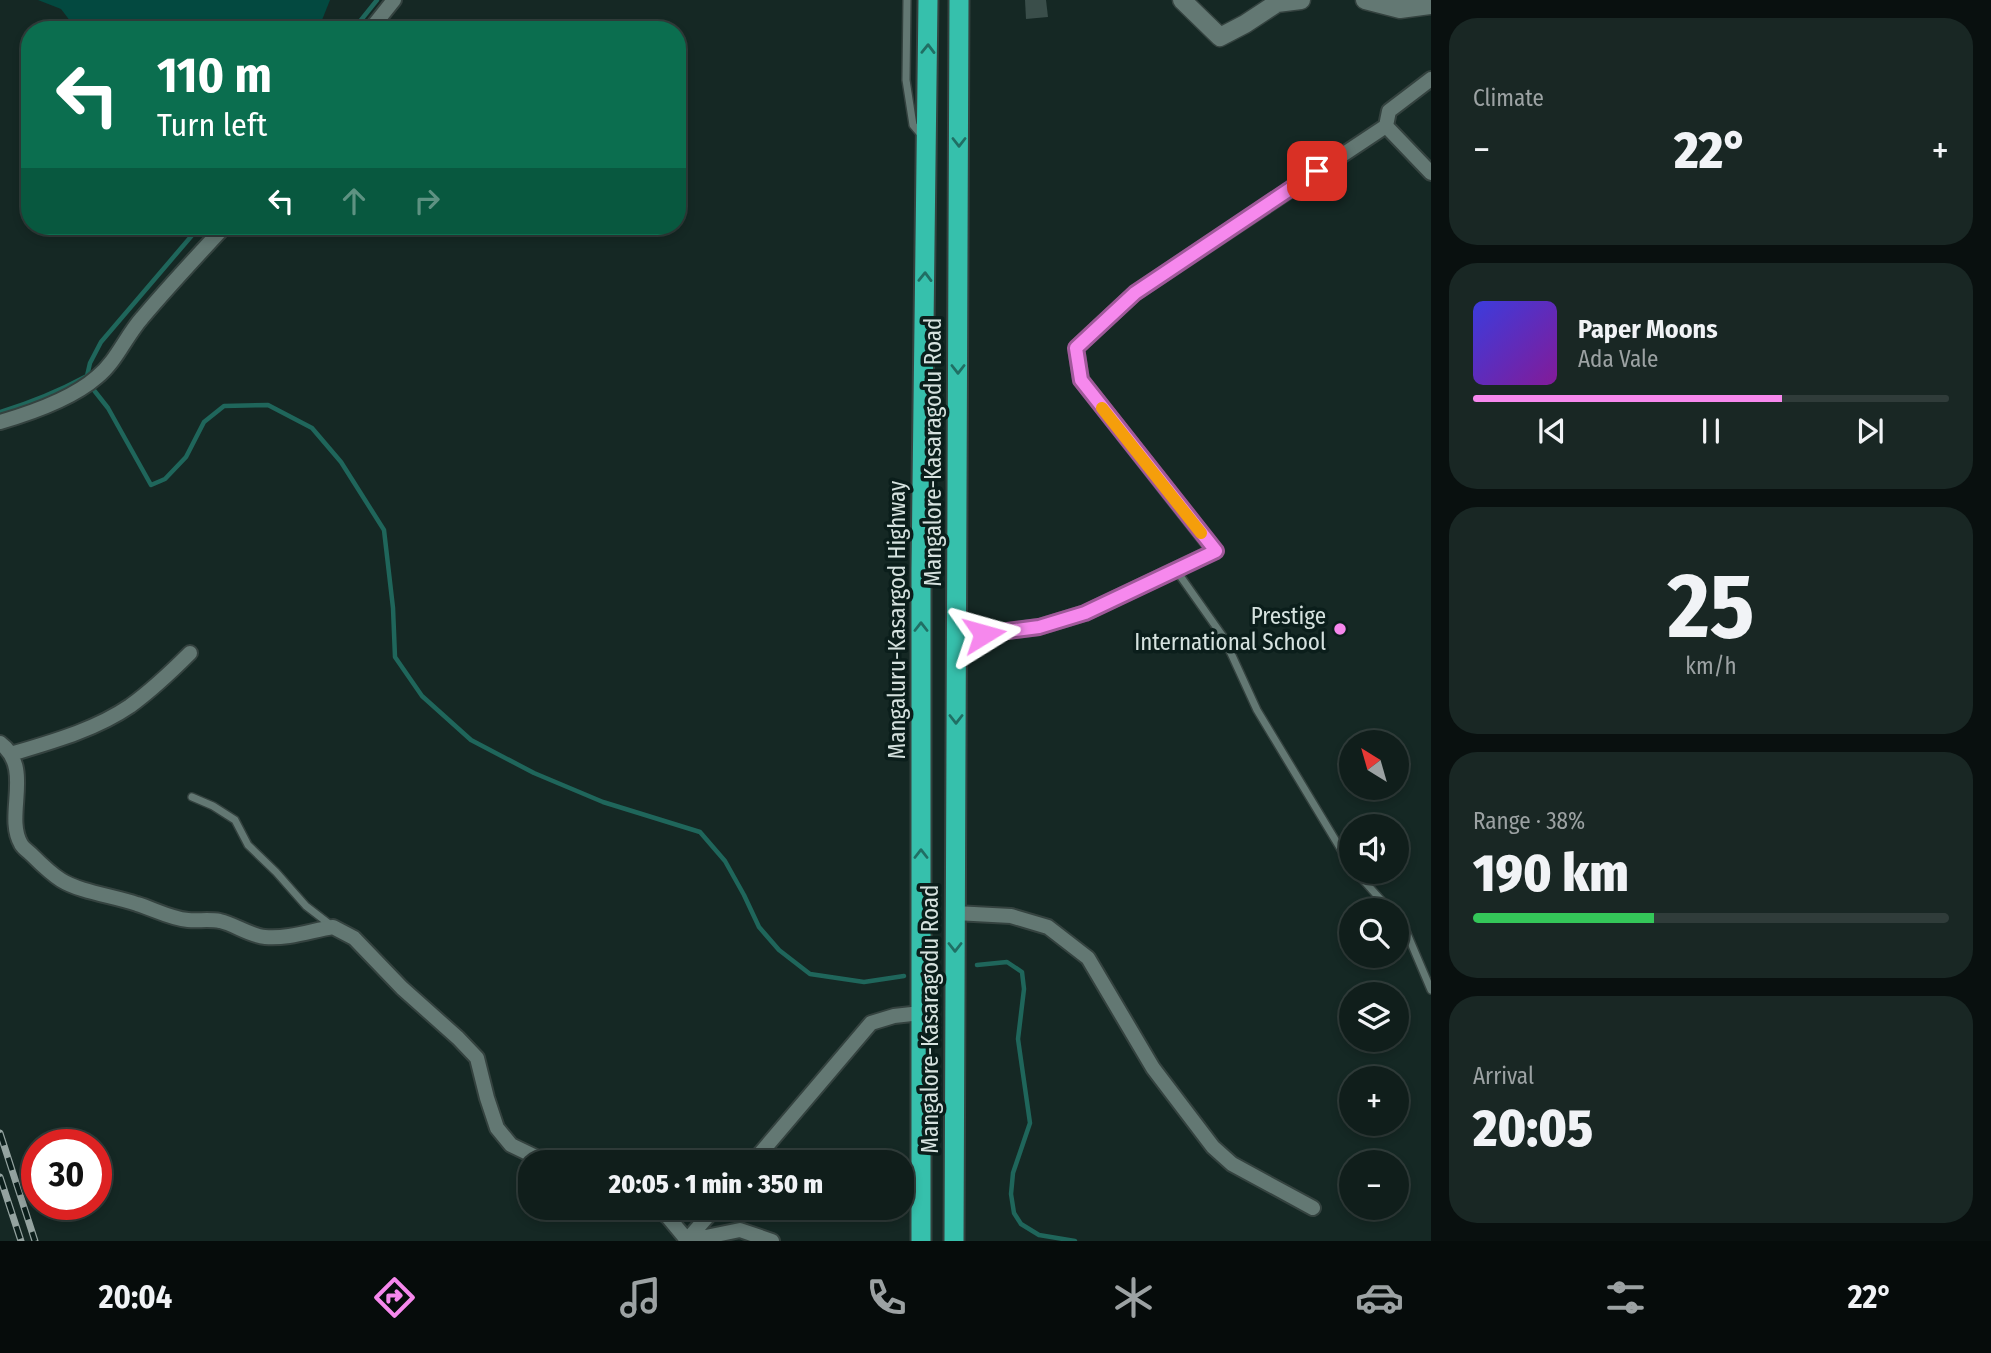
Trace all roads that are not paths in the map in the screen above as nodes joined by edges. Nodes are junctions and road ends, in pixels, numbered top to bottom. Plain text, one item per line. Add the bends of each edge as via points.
1 (394, 0) edge
2 (907, 0) edge
3 (928, 0) edge
4 (960, 0) edge
5 (1182, 0) edge
6 (1301, 0) edge
7 (1365, 0) edge
8 (1431, 5) edge
9 (377, 21) edge
10 (1431, 79) edge
11 (1386, 126) junction
12 (926, 140) junction
13 (1431, 173) edge
14 (217, 235) edge
15 (0, 422) edge
16 (1176, 570) junction
17 (956, 638) junction
18 (190, 653) dead end
19 (0, 743) edge
20 (10, 754) junction
21 (192, 797) dead end
22 (1339, 846) edge
23 (1367, 884) edge
24 (1379, 898) edge
25 (955, 913) junction
26 (333, 927) junction
27 (1409, 938) edge
28 (1431, 990) edge
29 (922, 1013) junction
30 (521, 1150) edge
31 (763, 1150) edge
32 (1313, 1208) dead end
33 (670, 1220) edge
34 (705, 1220) edge
35 (687, 1241) edge
36 (772, 1241) edge
37 (921, 1241) edge
38 (954, 1241) edge

1 - 9 street
2 - 12 lane via 905,50 911,118
12 -> 3 highway, Mangaluru-Kasargod Highway
4 -> 17 highway, Mangalore-Kasaragodu Road
5 - 6 street via 1220,37 1277,2
7 - 8 street via 1400,9
10 - 11 street via 1390,111
11 - 13 street
11 - 16 street via 1135,293 1076,348 1081,380 1216,551
29 -> 12 highway, Mangaluru-Kasargod Highway
14 - 15 street via 96,378 26,415
16 - 17 street via 1085,613 1039,627
16 - 22 lane via 1224,638 1257,710
17 -> 25 highway, Mangalore-Kasaragodu Road
18 - 20 street via 128,707 91,727
19 - 20 street
20 - 26 street via 19,786 15,819 21,844 62,881 164,915 218,920 261,937 288,937
21 - 26 lane via 235,820 248,845 306,906
23 - 24 lane
25 - 32 street via 1011,916 1048,927 1088,958 1153,1068 1213,1147 1232,1164
25 -> 38 highway, Mangalore-Kasaragodu Road
26 - 30 street via 354,938 477,1058 497,1128
27 - 28 lane
29 - 31 street via 871,1023
29 - 37 highway, Mangaluru-Kasargod Highway
33 - 35 street
34 - 35 street
35 - 36 street via 740,1230

